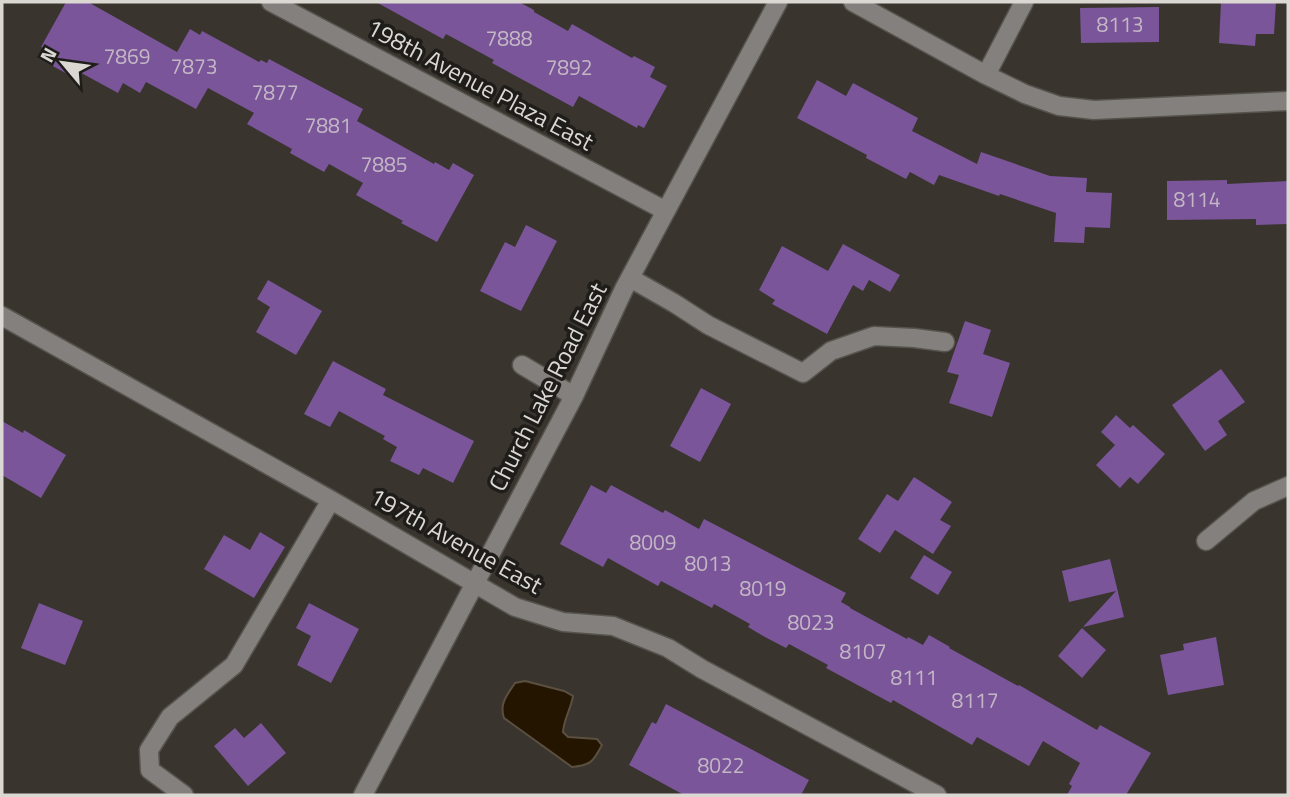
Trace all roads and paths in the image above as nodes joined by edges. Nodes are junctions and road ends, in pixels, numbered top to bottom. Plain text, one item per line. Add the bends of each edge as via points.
1 (271, 2) edge
2 (778, 2) edge
3 (853, 2) edge
4 (1024, 2) edge
5 (986, 75) junction
6 (1288, 101) edge
7 (666, 211) junction
8 (630, 278) junction
9 (2, 316) edge
10 (945, 342) dead end
11 (522, 365) dead end
12 (574, 396) junction
13 (1288, 486) edge
14 (331, 500) junction
15 (1206, 541) dead end
16 (475, 583) junction
17 (184, 795) edge
18 (363, 795) edge
19 (937, 795) edge

1 - 7 street, 198th Avenue Plaza East
2 - 7 street, Church Lake Road East
3 - 5 street
4 - 5 street
5 - 6 street via 1043,101 1094,110
7 - 8 street, Church Lake Road East
8 - 10 street via 708,326 803,373 831,351 874,336
8 - 12 street, Church Lake Road East
9 - 14 street, 197th Avenue East
11 - 12 street
12 - 16 street, Church Lake Road East
13 - 15 street via 1254,501
14 - 16 street, 197th Avenue East
14 - 17 street via 234,665 170,718 149,750 150,770
16 - 18 street, Church Lake Road East
16 - 19 street, 197th Avenue East via 514,607 563,622 613,626 668,648

